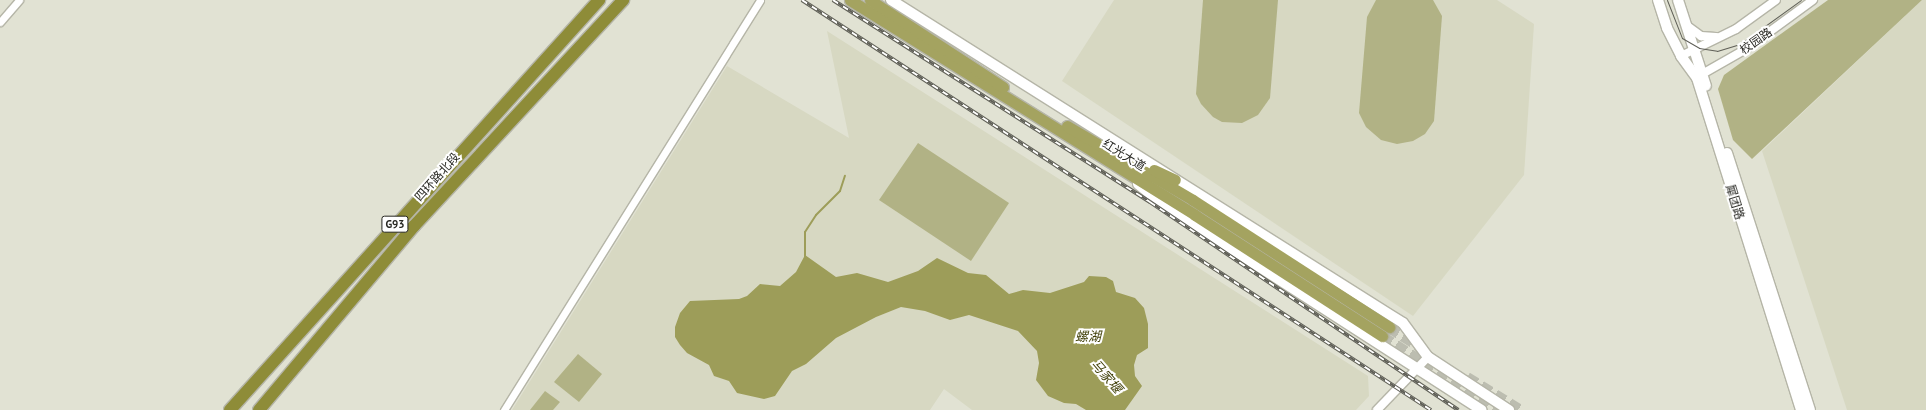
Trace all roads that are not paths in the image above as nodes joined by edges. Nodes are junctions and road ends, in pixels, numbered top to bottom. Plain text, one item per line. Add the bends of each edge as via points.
1 (19, 0) edge
2 (599, 0) edge
3 (624, 0) edge
4 (760, 0) edge
5 (850, 0) edge
6 (870, 0) edge
7 (891, 0) edge
8 (1658, 0) edge
9 (1678, 0) edge
10 (1776, 0) edge
11 (1812, 0) edge
12 (0, 22) edge
13 (1686, 25) junction
14 (1719, 37) junction
15 (1694, 49) junction
16 (1681, 56) junction
17 (1700, 77) junction
18 (1099, 145) junction
19 (1109, 161) junction
20 (1175, 180) junction
21 (1428, 357) junction
22 (1417, 368) junction
23 (230, 410) edge
24 (259, 410) edge
25 (504, 410) edge
26 (1377, 410) edge
27 (1482, 410) edge
28 (1509, 410) edge
29 (1801, 410) edge
30 (1810, 410) edge

1 - 12 street
2 - 23 highway, 四环路北段 / G93
3 - 24 highway, 四环路北段 / G93 via 414,226
4 - 25 street
5 - 19 highway, 红光大道
6 - 18 highway, 红光大道 via 1045,114
7 - 20 main road
8 - 16 main road, 犀团路 via 1667,28
9 - 13 main road, 犀团路
10 - 14 street, 校园路 via 1736,29
11 - 17 street, 校园路 via 1746,49
13 - 14 street via 1701,36
13 - 15 main road, 犀团路
14 - 15 street, 校园路
15 - 16 street, 校园路
15 - 17 main road, 犀团路
16 - 17 main road, 犀团路
17 - 29 main road, 犀团路
17 - 30 main road, 犀团路
18 - 19 highway, 红光大道 via 1193,200 1385,332
18 - 20 highway
19 - 22 main road via 1168,208
20 - 21 main road via 1403,323
21 - 22 street
21 - 28 main road
22 - 26 street
22 - 27 main road

